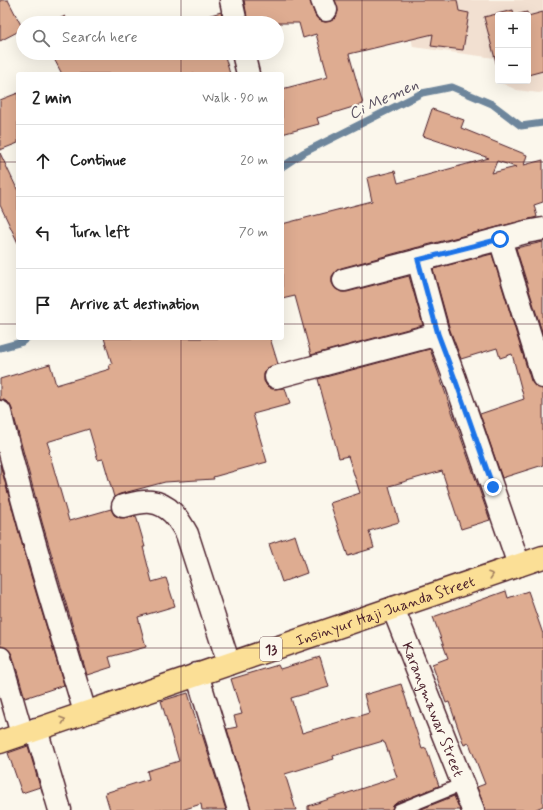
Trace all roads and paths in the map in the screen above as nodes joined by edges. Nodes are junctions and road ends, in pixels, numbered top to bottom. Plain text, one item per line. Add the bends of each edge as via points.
1 (231, 0) edge
2 (234, 16) edge
3 (245, 60) edge
4 (248, 72) edge
5 (543, 229) edge
6 (500, 239) junction
7 (418, 260) junction
8 (344, 280) dead end
9 (438, 334) junction
10 (276, 377) dead end
11 (543, 377) edge
12 (0, 412) edge
13 (123, 506) dead end
14 (542, 560) edge
15 (519, 565) junction
16 (393, 608) junction
17 (0, 658) edge
18 (229, 664) junction
19 (198, 674) junction
20 (85, 712) junction
21 (29, 732) junction
22 (0, 742) edge
23 (463, 784) junction
24 (60, 810) edge
25 (239, 810) edge
26 (399, 810) edge
27 (473, 810) edge

1 - 2 street
3 - 4 street
5 - 6 street
6 - 7 street
6 - 11 street
7 - 8 street
7 - 9 street
9 - 10 street
9 - 15 street
12 - 20 street
13 - 18 street via 151,502 166,507 179,519 187,534
14 - 15 highway, Insinyur Haji Juanda Street / 13
16 -> 15 highway, Insinyur Haji Juanda Street / 13
16 - 18 highway, Insinyur Haji Juanda Street / 13
16 - 23 street, Karangmawar Street
17 - 21 street
18 - 19 highway, Insinyur Haji Juanda Street / 13
19 - 20 highway, Insinyur Haji Juanda Street / 13
19 - 25 street
21 -> 20 highway, Insinyur Haji Juanda Street / 13
21 - 22 highway, Insinyur Haji Juanda Street / 13
21 - 24 street
23 - 26 lane
23 - 27 street, Karangmawar Street

